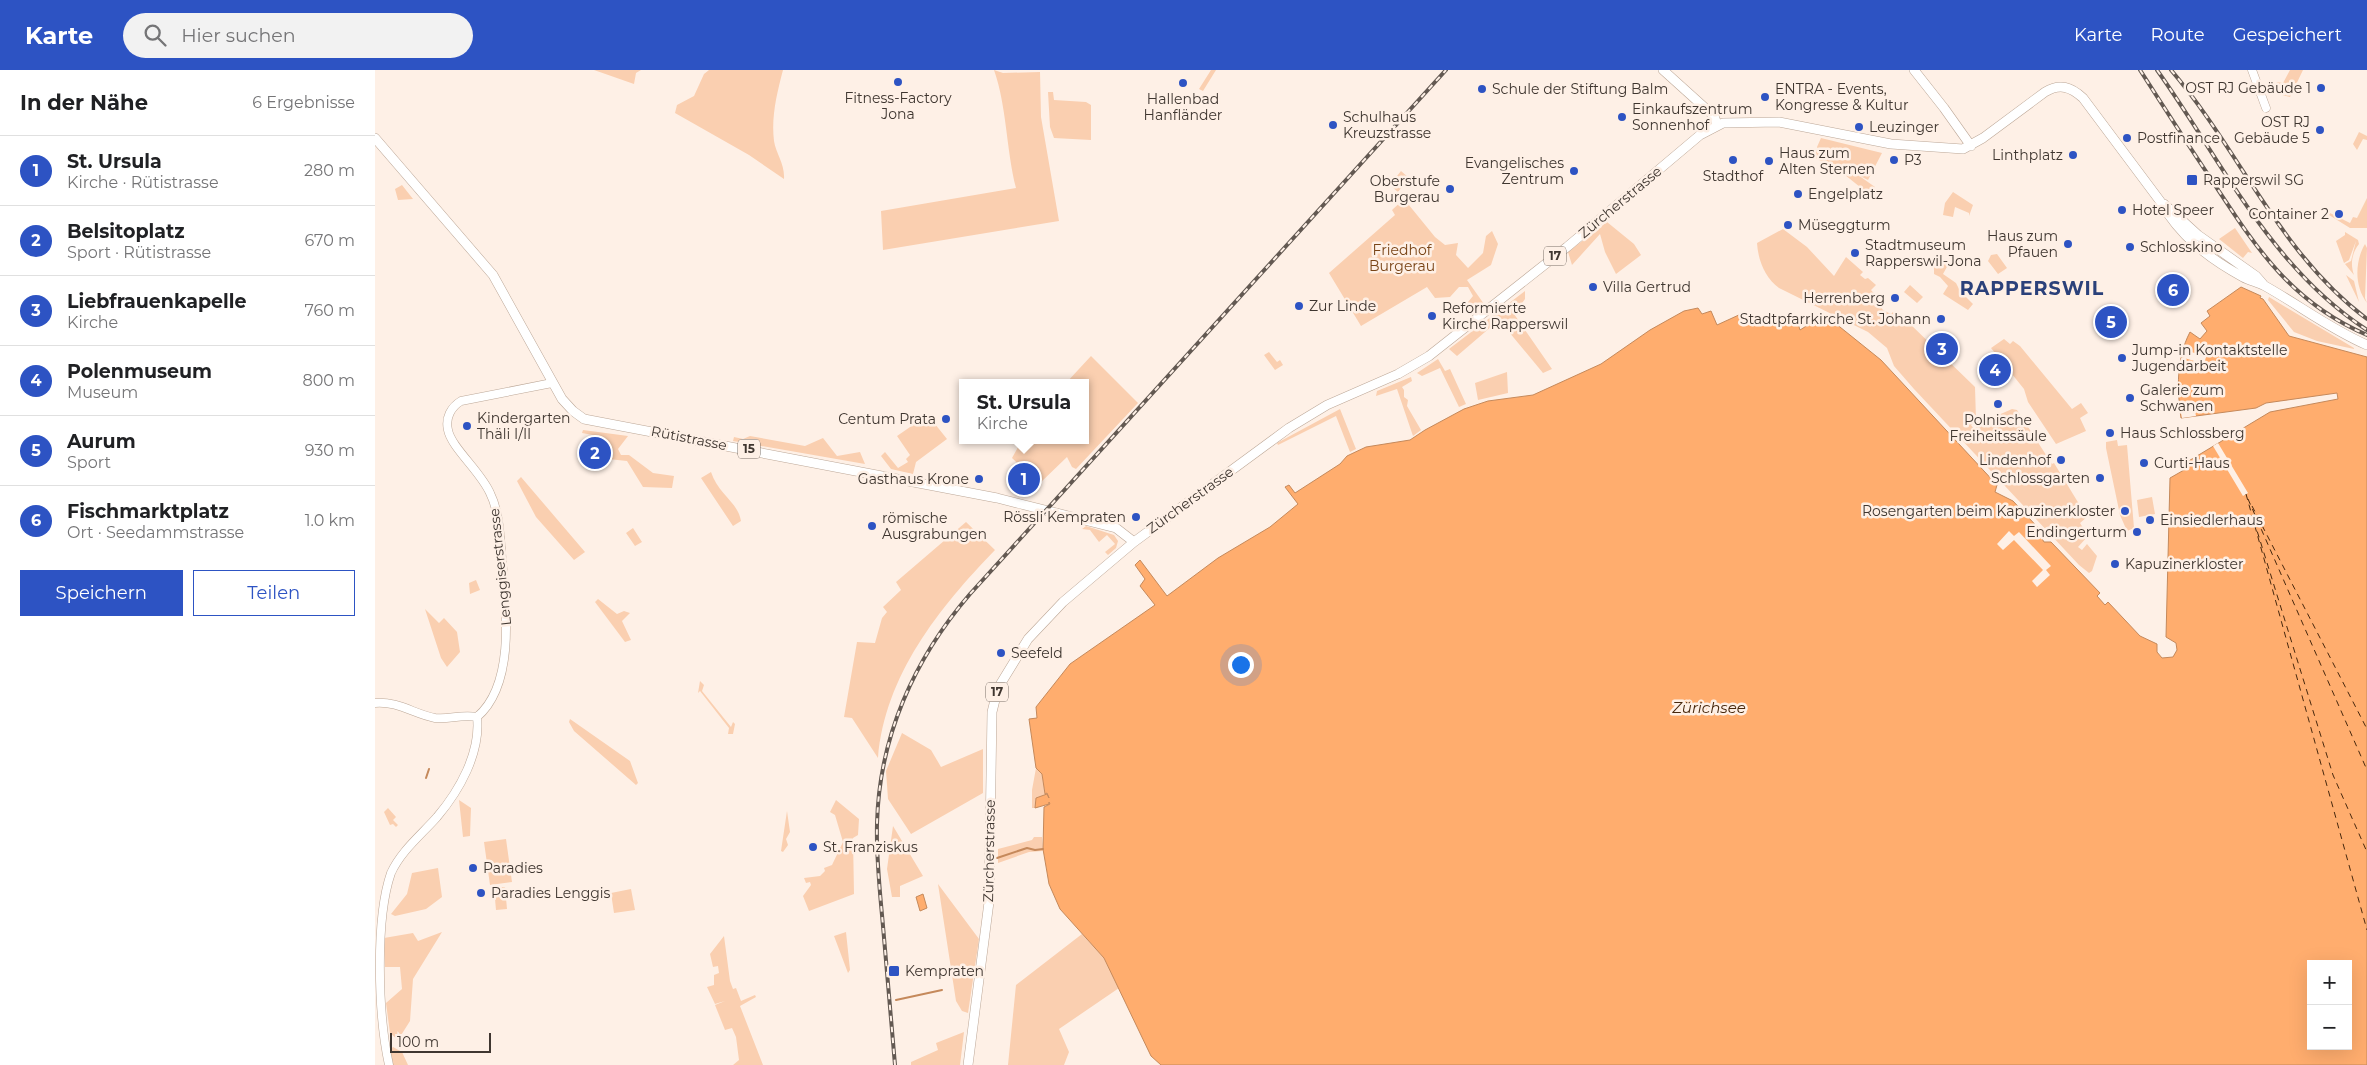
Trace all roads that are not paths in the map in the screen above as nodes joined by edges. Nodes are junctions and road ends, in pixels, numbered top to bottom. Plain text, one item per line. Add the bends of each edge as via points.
1 (1663, 70) edge
2 (1915, 70) edge
3 (2252, 70) edge
4 (2266, 108) dead end
5 (1717, 124) junction
6 (375, 138) edge
7 (1971, 146) junction
8 (2160, 201) junction
9 (2263, 285) junction
10 (2367, 345) edge
11 (552, 383) junction
12 (1134, 542) junction
13 (375, 703) edge
14 (477, 717) junction
15 (389, 1065) edge
16 (968, 1065) edge

1 - 5 main road via 1714,116
2 - 7 main road
3 - 4 street
5 - 7 main road via 1779,122 1900,145 1955,150
5 - 12 main road, Zürcherstrasse / 17 via 1429,356 1398,374 1327,405 1289,428
6 - 11 main road, Rütistrasse / 15 via 493,275
7 - 8 main road via 2045,92 2067,87 2083,98
8 - 9 main road via 2211,245 2256,276
8 - 9 main road via 2173,222 2203,252 2244,278
9 - 10 main road via 2329,326
11 - 12 main road, Rütistrasse / 15 via 567,406 592,422 638,428 990,496 1116,528
11 - 14 street, Lenggiserstrasse via 468,399 455,406 447,420 448,433 490,492 500,542 507,615 505,651 489,706
12 - 16 main road, Zürcherstrasse / 17 via 1063,602 1028,639 999,688 992,712 990,742 989,902
13 - 14 street via 408,708 434,718
14 - 15 street via 477,743 459,784 443,810 394,867 382,897 379,971

